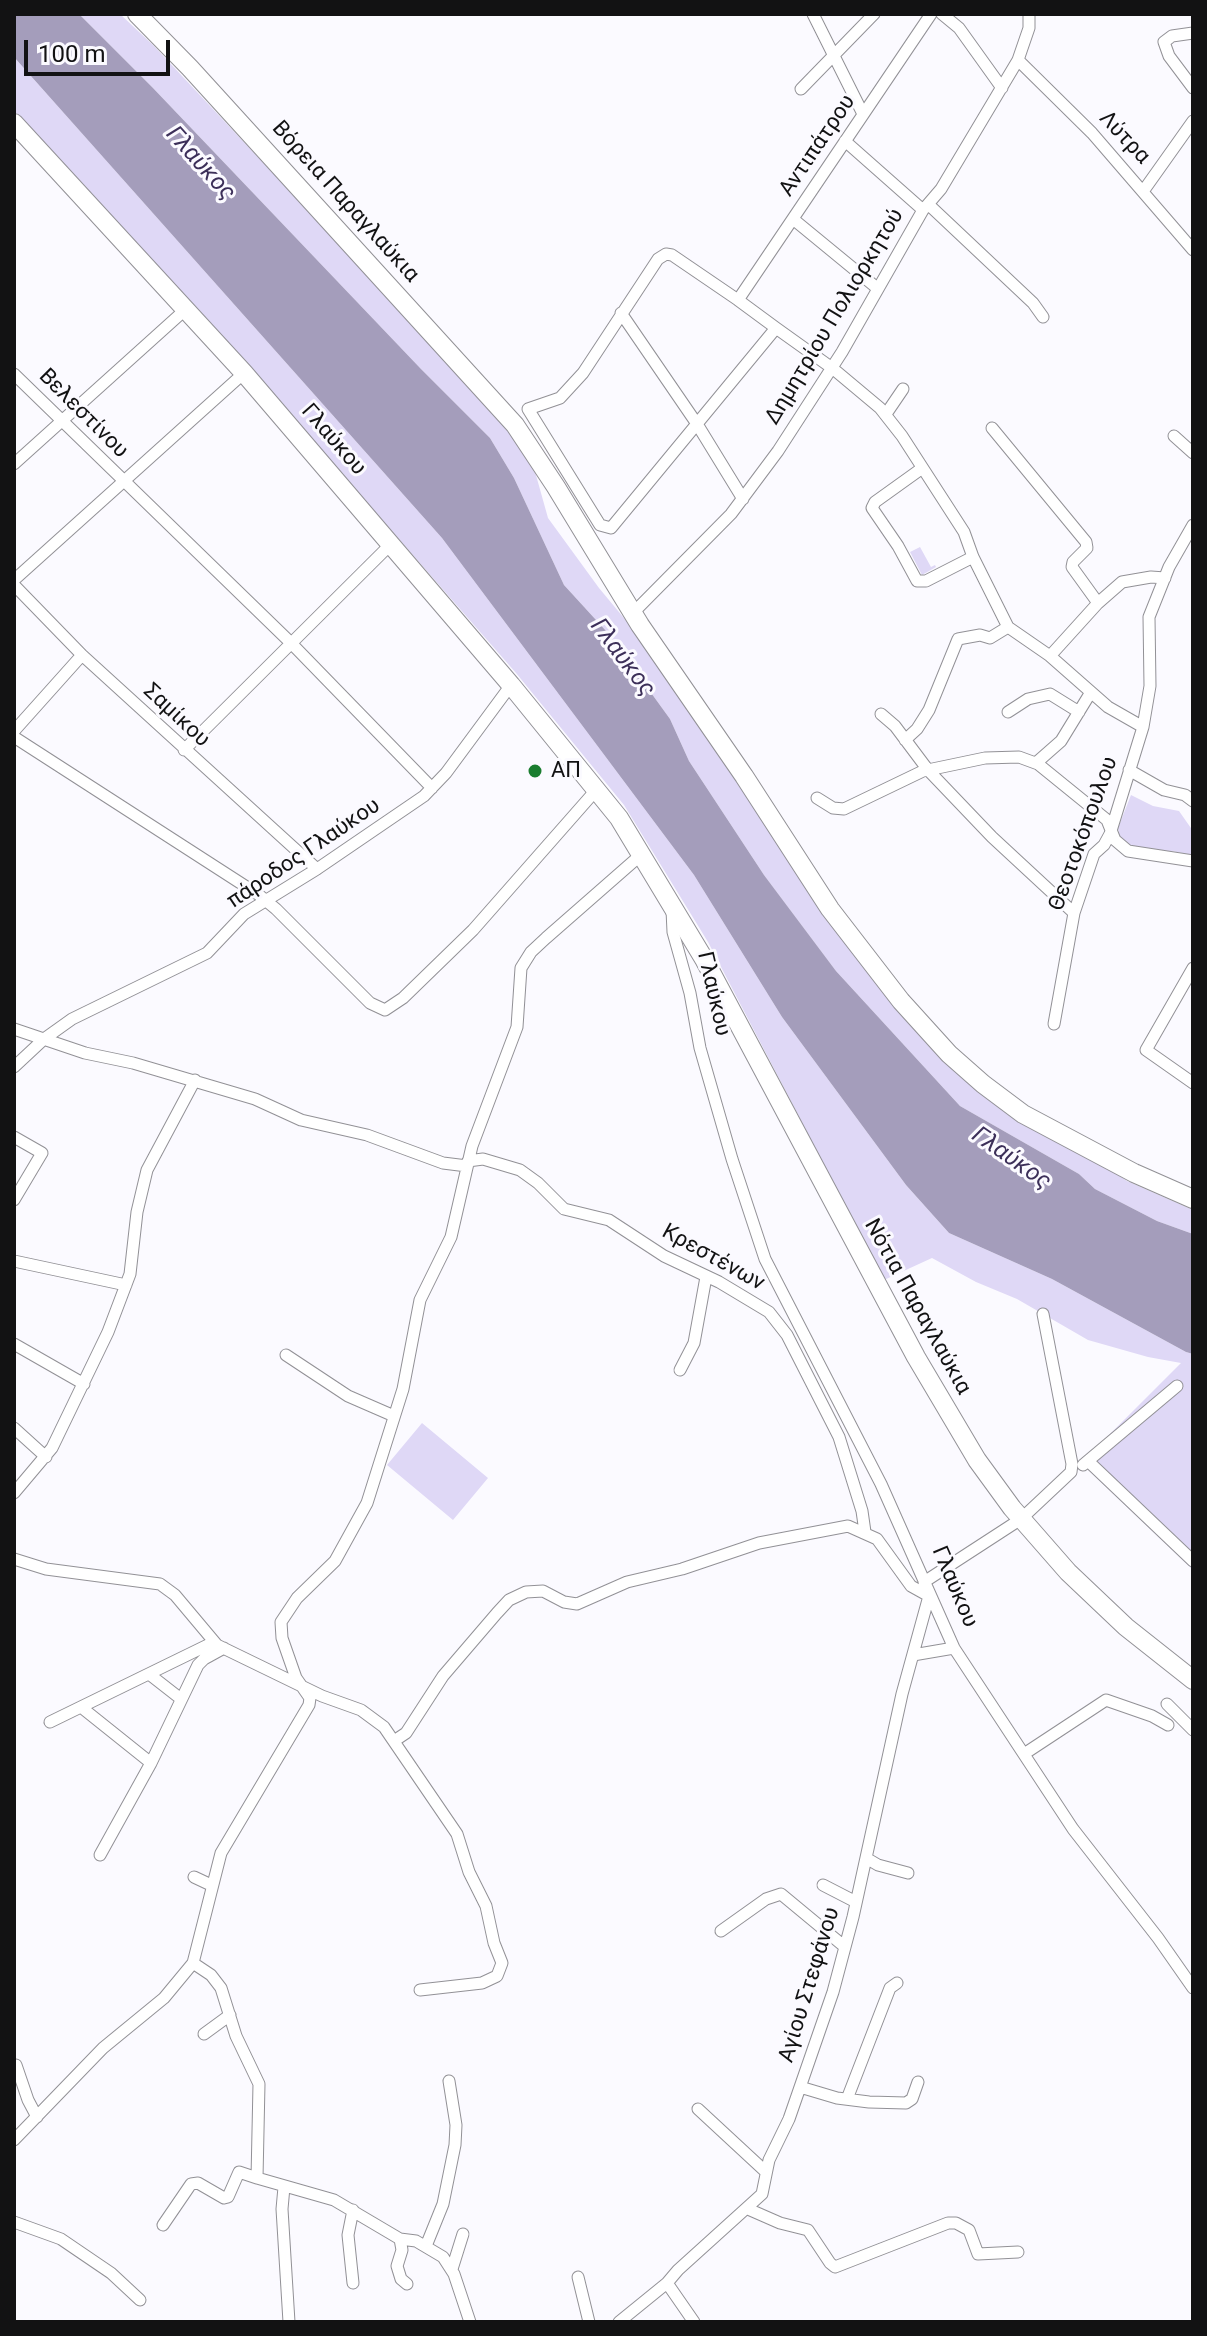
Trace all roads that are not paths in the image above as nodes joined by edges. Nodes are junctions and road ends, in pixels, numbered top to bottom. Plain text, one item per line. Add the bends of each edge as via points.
1 (137, 14) edge
2 (813, 14) edge
3 (874, 14) edge
4 (931, 14) edge
5 (942, 14) edge
6 (1029, 14) edge
7 (1193, 33) edge
8 (834, 55) junction
9 (1018, 60) junction
10 (1002, 88) junction
11 (1193, 88) edge
12 (801, 89) dead end
13 (863, 114) junction
14 (1193, 121) edge
15 (14, 123) edge
16 (845, 141) junction
17 (1144, 190) junction
18 (926, 208) junction
19 (793, 219) junction
20 (1193, 250) edge
21 (877, 288) junction
22 (738, 300) junction
23 (186, 309) junction
24 (621, 313) junction
25 (1043, 317) dead end
26 (776, 328) junction
27 (832, 368) junction
28 (244, 373) junction
29 (14, 374) edge
30 (903, 389) dead end
31 (886, 414) junction
32 (62, 421) junction
33 (697, 424) junction
34 (992, 428) dead end
35 (1174, 436) dead end
36 (1193, 453) edge
37 (14, 464) edge
38 (921, 469) junction
39 (123, 482) junction
40 (743, 499) junction
41 (1193, 525) edge
42 (391, 544) junction
43 (973, 557) junction
44 (1165, 578) junction
45 (14, 583) edge
46 (1098, 603) junction
47 (632, 614) junction
48 (1008, 627) junction
49 (291, 643) junction
50 (82, 655) junction
51 (1050, 656) junction
52 (511, 685) junction
53 (1091, 692) junction
54 (1008, 712) dead end
55 (1079, 712) junction
56 (881, 714) dead end
57 (1143, 727) junction
58 (14, 736) edge
59 (905, 740) junction
60 (184, 750) junction
61 (1036, 763) junction
62 (928, 770) junction
63 (1129, 770) junction
64 (432, 788) junction
65 (597, 789) junction
66 (817, 798) dead end
67 (1193, 801) edge
68 (1112, 828) junction
69 (643, 853) junction
70 (1193, 861) edge
71 (317, 869) junction
72 (267, 901) junction
73 (671, 902) junction
74 (1074, 913) junction
75 (1193, 968) edge
76 (1054, 1024) dead end
77 (14, 1029) edge
78 (44, 1039) junction
79 (14, 1067) edge
80 (195, 1080) junction
81 (1193, 1083) edge
82 (14, 1137) edge
83 (468, 1164) junction
84 (1193, 1199) edge
85 (14, 1200) edge
86 (14, 1261) edge
87 (706, 1277) junction
88 (126, 1285) junction
89 (1043, 1314) dead end
90 (14, 1344) edge
91 (286, 1355) dead end
92 (680, 1370) dead end
93 (84, 1384) junction
94 (1177, 1386) dead end
95 (394, 1416) junction
96 (14, 1428) edge
97 (46, 1457) junction
98 (1088, 1461) junction
99 (1072, 1470) junction
100 (14, 1493) edge
101 (1021, 1519) junction
102 (865, 1532) junction
103 (14, 1559) edge
104 (1193, 1561) edge
105 (924, 1582) junction
106 (929, 1596) junction
107 (219, 1645) junction
108 (954, 1648) junction
109 (913, 1655) junction
110 (149, 1674) junction
111 (1193, 1680) edge
112 (303, 1687) junction
113 (181, 1699) junction
114 (1167, 1704) dead end
115 (81, 1707) junction
116 (50, 1722) dead end
117 (1168, 1725) dead end
118 (1193, 1730) edge
119 (394, 1741) junction
120 (1024, 1754) junction
121 (151, 1763) junction
122 (100, 1855) dead end
123 (866, 1858) junction
124 (908, 1873) dead end
125 (194, 1877) dead end
126 (211, 1885) junction
127 (823, 1885) dead end
128 (856, 1902) junction
129 (721, 1931) dead end
130 (845, 1947) junction
131 (193, 1963) junction
132 (897, 1983) dead end
133 (1193, 1988) edge
134 (420, 1990) dead end
135 (230, 2015) junction
136 (204, 2034) dead end
137 (16, 2065) edge
138 (449, 2081) dead end
139 (918, 2082) dead end
140 (800, 2087) junction
141 (847, 2099) junction
142 (698, 2109) dead end
143 (37, 2117) junction
144 (14, 2140) edge
145 (766, 2172) junction
146 (257, 2178) junction
147 (284, 2187) junction
148 (748, 2209) junction
149 (353, 2210) junction
150 (14, 2222) edge
151 (163, 2225) dead end
152 (463, 2234) dead end
153 (400, 2239) junction
154 (426, 2246) junction
155 (1018, 2252) dead end
156 (452, 2269) junction
157 (578, 2277) dead end
158 (353, 2283) dead end
159 (667, 2283) junction
160 (407, 2284) dead end
161 (140, 2300) dead end
162 (289, 2322) edge
163 (470, 2322) edge
164 (589, 2322) edge
165 (619, 2322) edge
166 (694, 2322) edge

1 - 47 main road, Βόρεια Παραγλαύκια via 515,425
2 - 8 street
3 - 8 street
4 - 13 street, Αντιπάτρου
5 - 10 street via 959,28
6 - 9 street, Δημητρίου Πολιορκητού
7 - 11 street via 1164,42
8 - 12 street
8 - 13 street
9 - 10 street, Δημητρίου Πολιορκητού
9 - 17 street, Λύτρα
10 - 18 street, Δημητρίου Πολιορκητού
13 - 16 street, Αντιπάτρου
14 - 17 street
15 - 23 main road, Γλαύκου
16 - 18 street
16 - 19 street, Αντιπάτρου
17 - 20 street, Λύτρα
18 - 21 street, Δημητρίου Πολιορκητού
18 - 25 street
19 - 21 street
19 - 22 street, Αντιπάτρου
21 - 27 street, Δημητρίου Πολιορκητού
22 - 24 street via 666,254
22 - 26 street
23 - 28 main road, Γλαύκου
23 - 32 street
24 - 33 street
24 - 33 street via 583,373 560,398 528,409 600,525 611,528
26 - 27 street
26 - 33 street
27 - 31 street
27 - 40 street, Δημητρίου Πολιορκητού
28 - 39 street
28 - 42 main road, Γλαύκου
29 - 32 street, Βελεστίνου
30 - 31 street
31 - 38 street
32 - 37 street
32 - 39 street, Βελεστίνου
33 - 40 street
34 - 46 street via 1086,542 1072,567
35 - 36 street
38 - 43 street via 964,532
38 - 43 street via 872,508 917,581
39 - 45 street
39 - 49 street, Βελεστίνου
40 - 47 street, Δημητρίου Πολιορκητού
41 - 44 street, Θεοτοκόπουλου
42 - 49 street
42 - 52 main road, Γλαύκου
43 - 48 street
44 - 46 street via 1125,581
44 - 57 street, Θεοτοκόπουλου via 1149,617 1150,686
45 - 50 street, Σαμίκου
46 - 51 street
47 - 84 main road, Βόρεια Παραγλαύκια via 830,909 949,1054 1023,1114
48 - 51 street
48 - 59 street via 990,638 958,639 929,710
49 - 60 street
49 - 64 street, Βελεστίνου
50 - 58 street
50 - 60 street, Σαμίκου
51 - 53 street
52 - 64 street, πάροδος Γλαύκου
52 - 65 main road, Γλαύκου
53 - 55 street
53 - 57 street
54 - 55 street via 1028,699 1050,694
55 - 61 street via 1061,741
56 - 59 street
57 - 63 street, Θεοτοκόπουλου
58 - 72 street
59 - 62 street
60 - 71 street, Σαμίκου
61 - 62 street via 996,757
61 - 68 street
62 - 66 street via 848,808 833,808
62 - 74 street
63 - 67 street
63 - 68 street, Θεοτοκόπουλου
64 - 71 street, πάροδος Γλαύκου
65 - 69 main road, Γλαύκου
65 - 72 street via 473,930 385,1010 370,1003
68 - 70 street via 1116,842 1128,851
68 - 74 street, Θεοτοκόπουλου via 1094,854
69 - 73 main road, Γλαύκου
69 - 83 street via 524,963 517,1027
71 - 72 street, πάροδος Γλαύκου
72 - 78 street, πάροδος Γλαύκου via 244,914 207,953 76,1017
73 - 101 main road, Νότια Παραγλαύκια via 916,1357 977,1460
73 - 105 street, Γλαύκου via 700,1048 758,1243 881,1484
74 - 76 street, Θεοτοκόπουλου
75 - 81 street via 1146,1050
77 - 78 street, Κρεστένων
78 - 79 street, πάροδος Γλαύκου
78 - 80 street, Κρεστένων
80 - 83 street, Κρεστένων via 301,1120 348,1130 443,1163
80 - 88 street via 147,1170
82 - 85 street via 42,1153
83 - 87 street, Κρεστένων via 483,1159 520,1170 564,1209 609,1220
83 - 95 street via 451,1237 420,1300
86 - 88 street
87 - 92 street via 694,1343
87 - 102 street, Κρεστένων via 769,1312 787,1335 839,1437
88 - 93 street
89 - 99 street
90 - 93 street
91 - 95 street via 348,1396
93 - 97 street
94 - 98 street
95 - 112 street via 354,1530 332,1566 297,1598 281,1622 293,1672
96 - 97 street
97 - 100 street
98 - 99 street
98 - 104 street
99 - 101 street
101 - 105 street
101 - 111 main road, Νότια Παραγλαύκια via 1090,1594
102 - 106 street via 877,1539 915,1590
102 - 119 street via 848,1526 759,1543 627,1582 577,1604 543,1591 521,1594 497,1613 443,1676 407,1732
103 - 107 street via 46,1569 160,1584
105 - 106 street, Γλαύκου
106 - 108 street, Γλαύκου
106 - 109 street, Αγίου Στεφάνου
107 - 110 street
107 - 112 street
107 - 113 street via 199,1663
108 - 109 street
108 - 120 street, Γλαύκου
109 - 123 street, Αγίου Στεφάνου
110 - 113 street
110 - 115 street
112 - 119 street via 366,1712
112 - 126 street via 311,1699 307,1711 223,1848
113 - 121 street
114 - 118 street
115 - 116 street
115 - 121 street
117 - 120 street via 1106,1700
119 - 134 street via 457,1834 502,1963 497,1976 482,1983
120 - 133 street, Γλαύκου via 1073,1829
121 - 122 street
123 - 124 street
123 - 128 street, Αγίου Στεφάνου
125 - 126 street
126 - 131 street
127 - 128 street
128 - 130 street, Αγίου Στεφάνου
129 - 130 street via 781,1894
130 - 140 street, Αγίου Στεφάνου
131 - 135 street via 218,1983
131 - 143 street via 164,1998 103,2048
132 - 141 street via 890,1988
135 - 136 street
135 - 146 street via 261,2091
137 - 143 street
138 - 154 street via 455,2145 443,2204
139 - 141 street via 906,2103
140 - 141 street
140 - 145 street, Αγίου Στεφάνου
142 - 145 street
143 - 144 street
145 - 148 street, Αγίου Στεφάνου via 762,2194
146 - 147 street
146 - 151 street via 239,2172 226,2198 191,2184
147 - 149 street
147 - 162 street
148 - 155 street via 809,2231 835,2267 948,2223 969,2230 978,2254
148 - 159 street, Αγίου Στεφάνου
149 - 153 street
149 - 158 street via 348,2235
150 - 161 street via 68,2244
152 - 156 street
153 - 154 street
153 - 160 street via 397,2266
154 - 156 street
156 - 163 street
157 - 164 street
159 - 165 street, Αγίου Στεφάνου
159 - 166 street

